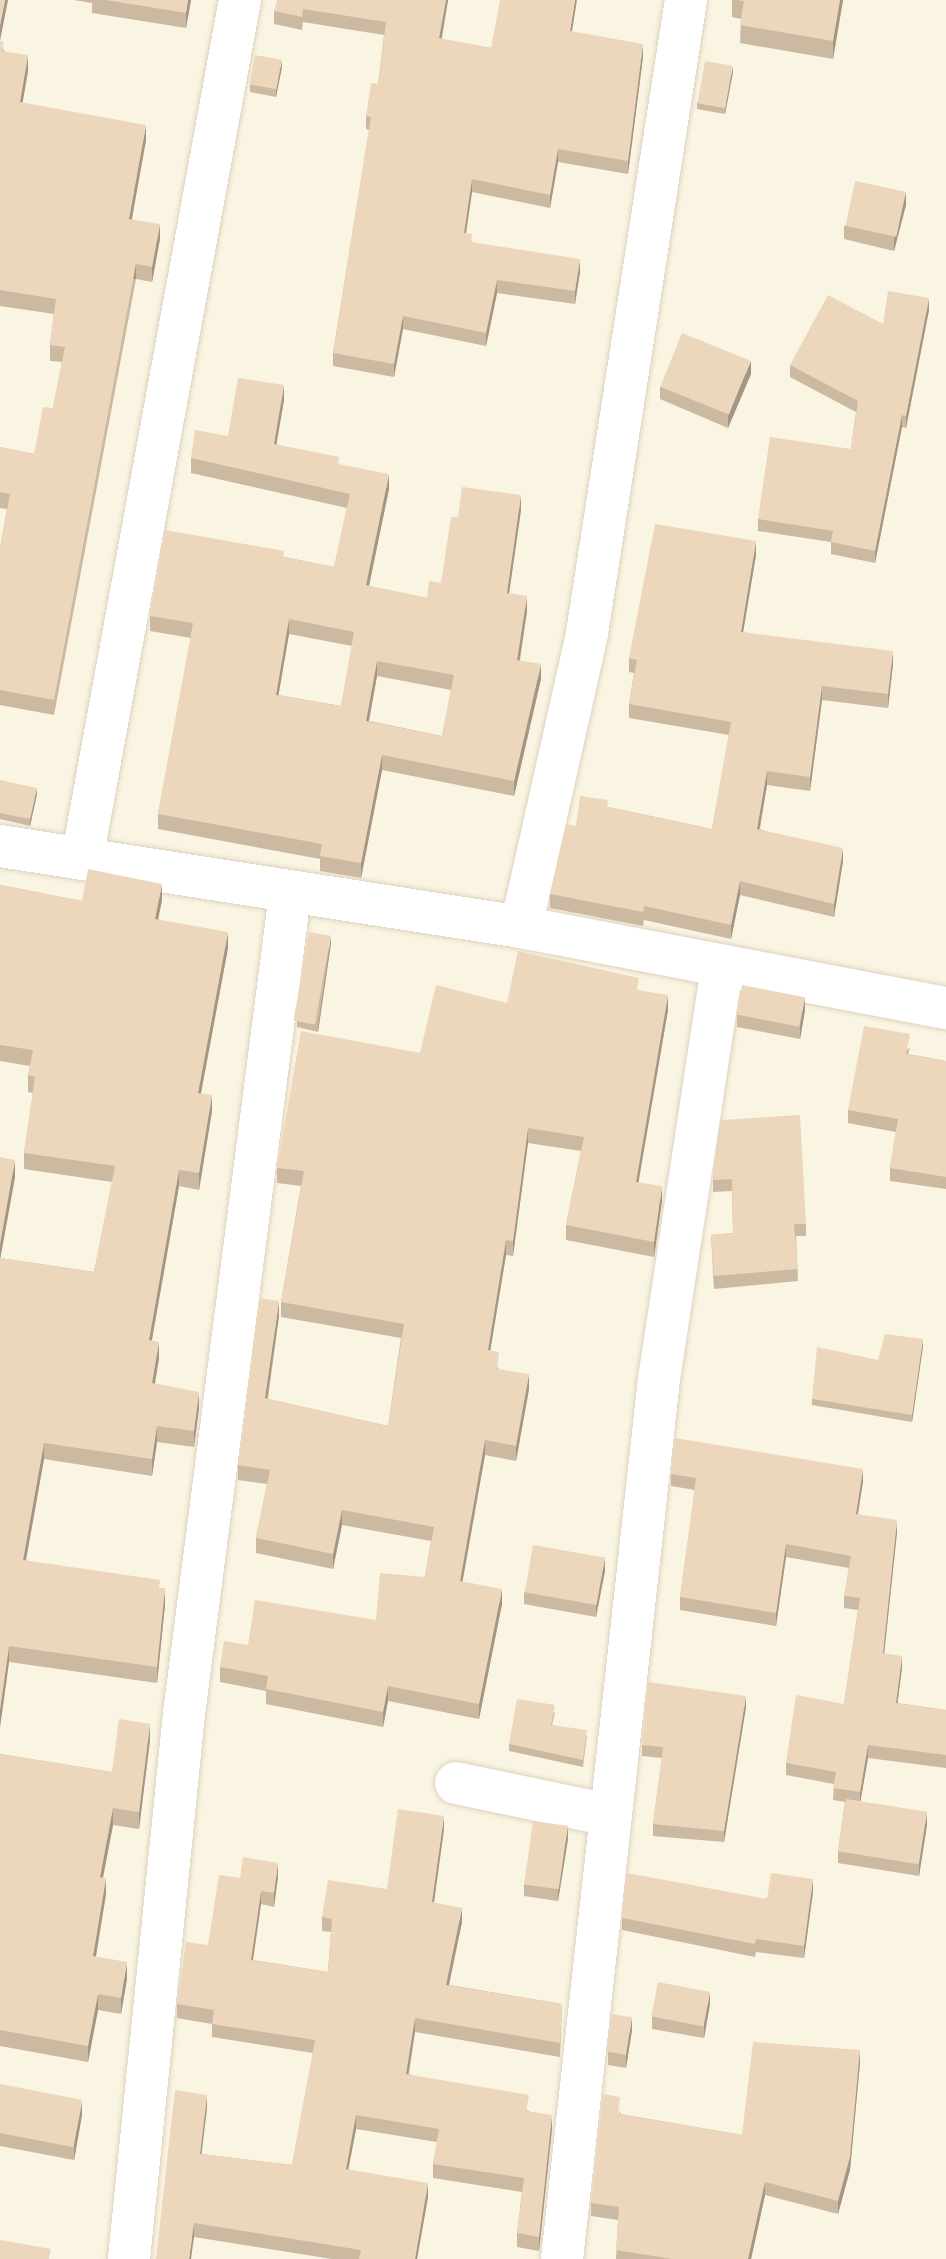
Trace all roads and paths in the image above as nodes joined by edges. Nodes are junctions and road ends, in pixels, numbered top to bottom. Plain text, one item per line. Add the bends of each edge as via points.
1 (240, 0) edge
2 (686, 0) edge
3 (0, 846) edge
4 (82, 859) junction
5 (290, 894) junction
6 (521, 927) junction
7 (722, 969) junction
8 (946, 1008) edge
9 (456, 1783) dead end
10 (609, 1815) junction
11 (129, 2259) edge
12 (562, 2259) edge

1 - 4 street
2 - 6 street via 587,633
3 - 4 street
4 - 5 street
5 - 6 street
5 - 11 street via 184,1714
6 - 7 street
7 - 8 street
7 - 10 street via 659,1379
9 - 10 street
10 - 12 street

